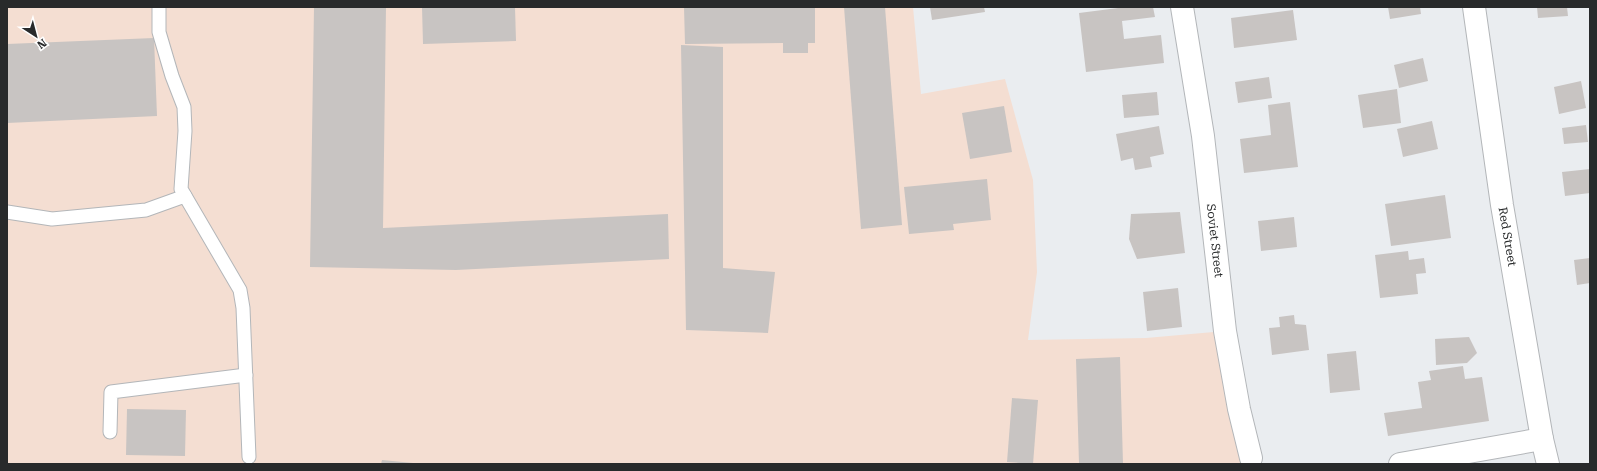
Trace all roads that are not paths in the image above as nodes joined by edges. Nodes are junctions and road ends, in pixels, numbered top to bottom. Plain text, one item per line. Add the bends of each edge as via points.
1 (159, 7) edge
2 (1182, 7) edge
3 (1474, 7) edge
4 (185, 196) junction
5 (7, 212) edge
6 (246, 375) junction
7 (110, 432) dead end
8 (1542, 439) junction
9 (249, 457) dead end
10 (1255, 462) edge
11 (1400, 464) edge
12 (1548, 464) edge

1 - 4 lane via 159,32 184,107 185,132 180,189
2 - 10 street, Soviet Street via 1203,136 1225,331 1239,409
3 - 8 street, Red Street via 1502,205
4 - 5 lane via 146,210 130,212 52,219
4 - 6 lane via 240,290
6 - 7 lane via 111,392
6 - 9 lane
8 - 11 street
8 - 12 street, Red Street

